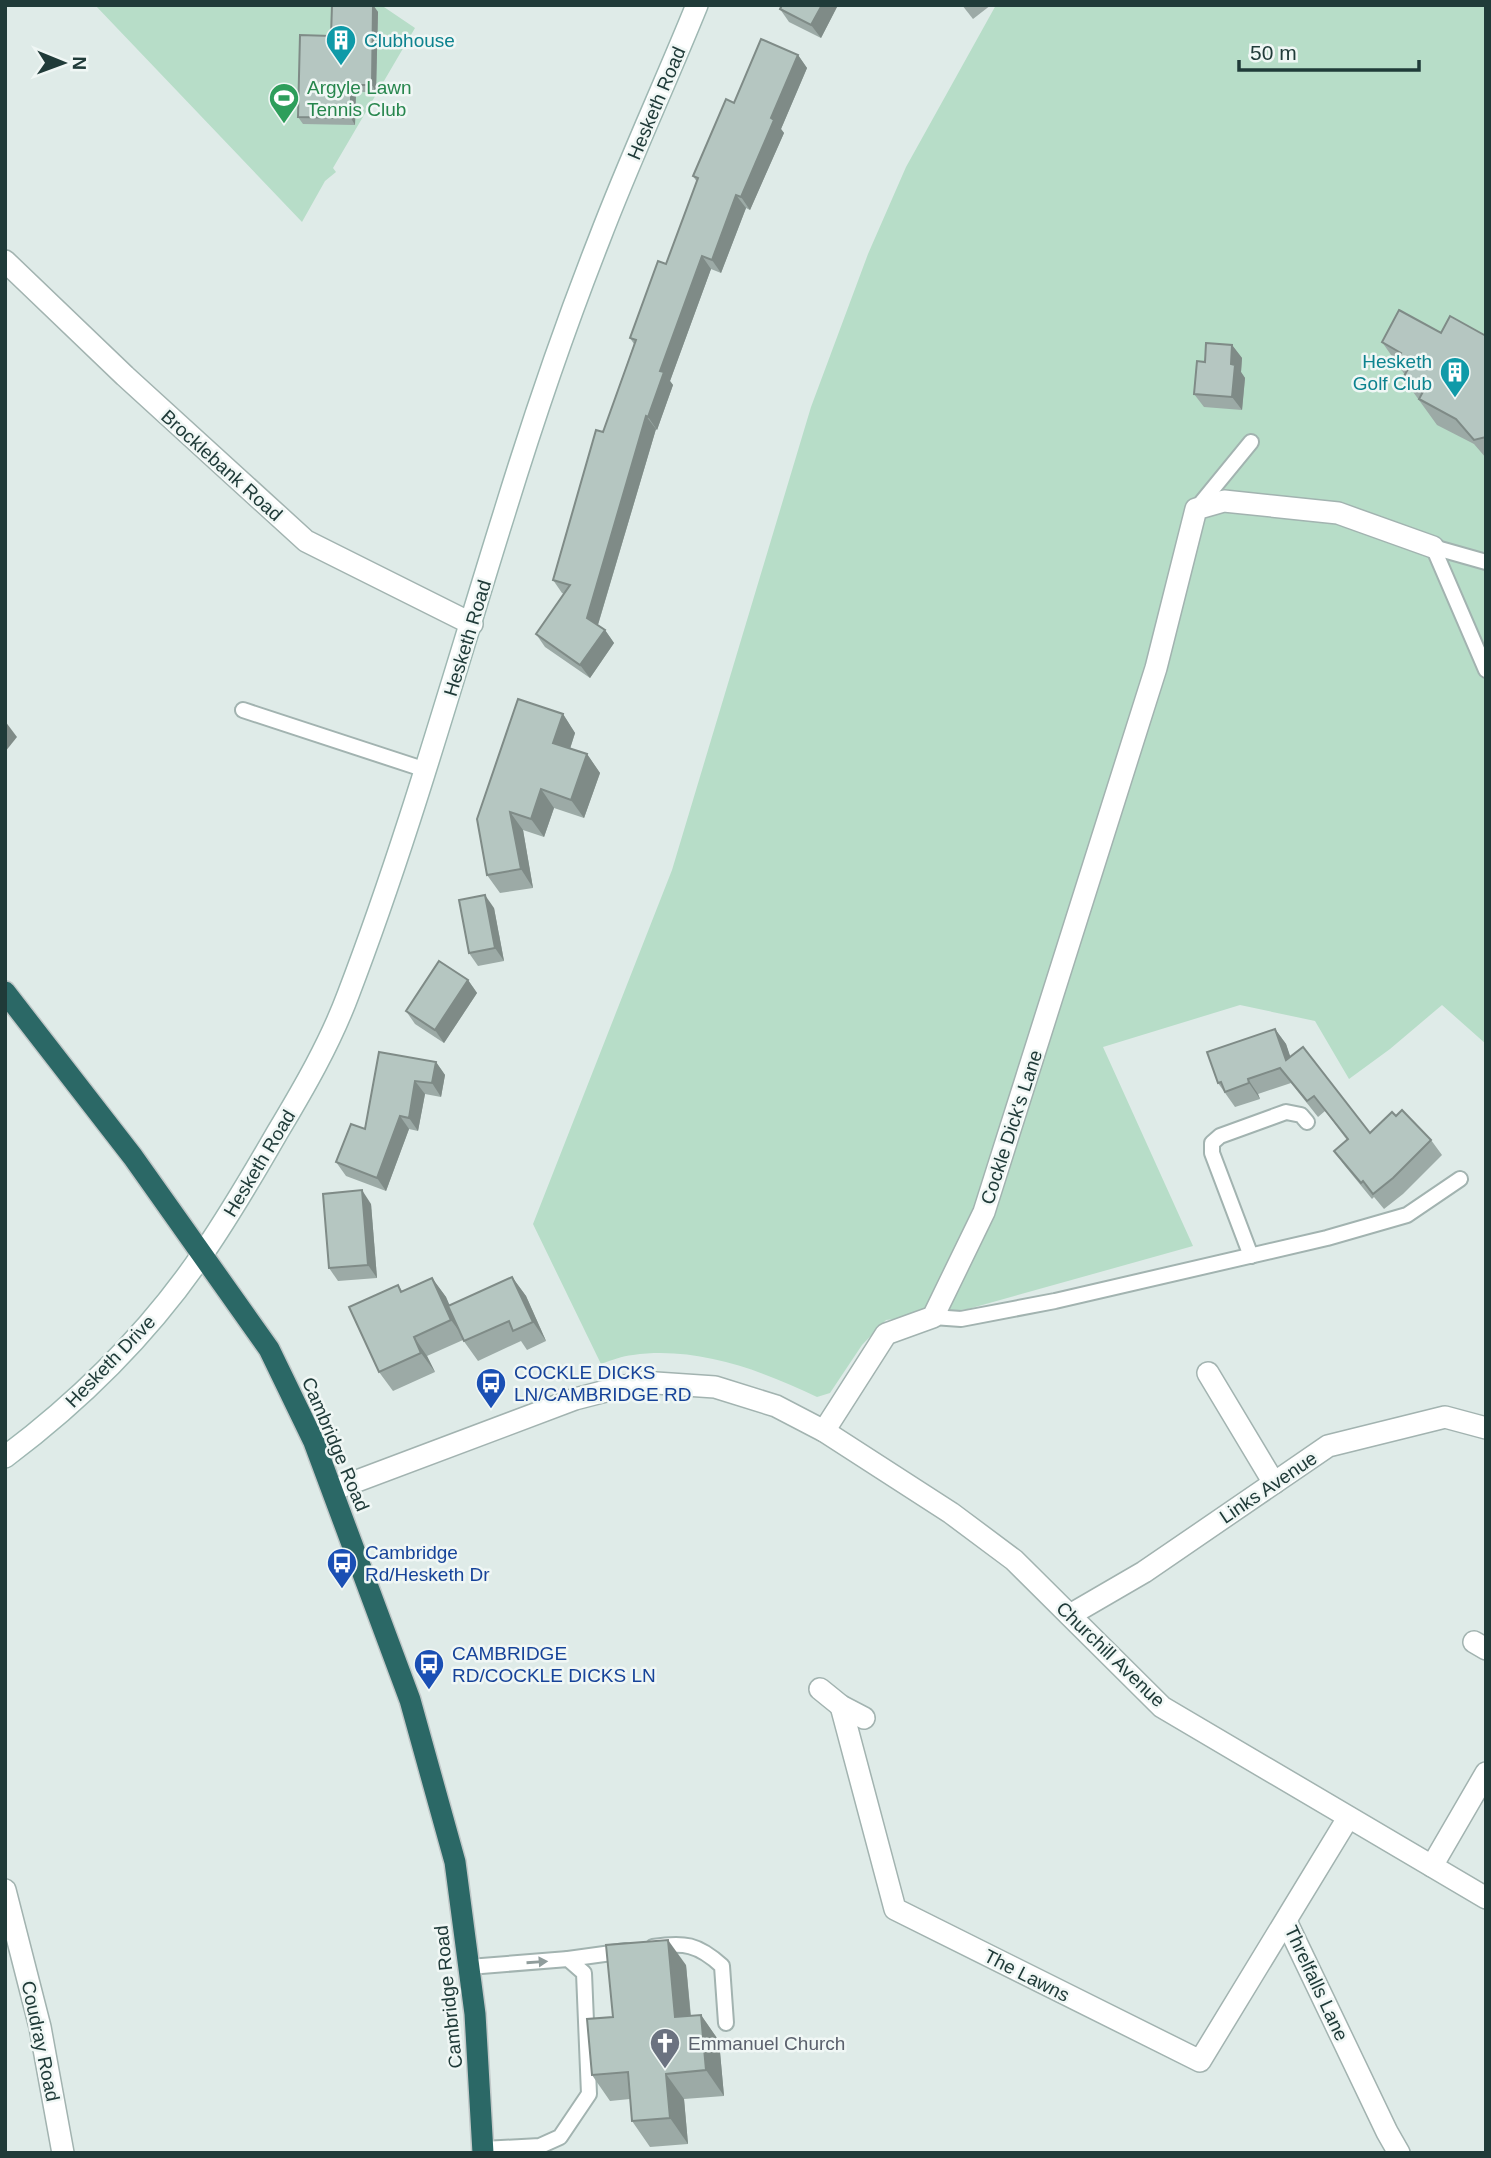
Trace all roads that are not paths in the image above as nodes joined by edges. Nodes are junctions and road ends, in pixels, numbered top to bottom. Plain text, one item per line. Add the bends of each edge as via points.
1 (697, 5) edge
2 (5, 261) edge
3 (1251, 442) dead end
4 (1196, 509) junction
5 (1433, 547) junction
6 (1486, 562) edge
7 (472, 624) junction
8 (1486, 670) edge
9 (243, 710) dead end
10 (426, 770) junction
11 (5, 992) edge
12 (1307, 1122) dead end
13 (1460, 1179) dead end
14 (203, 1254) junction
15 (1251, 1256) junction
16 (933, 1317) junction
17 (1208, 1373) dead end
18 (1486, 1428) edge
19 (824, 1431) junction
20 (5, 1457) edge
21 (1274, 1483) junction
22 (333, 1490) junction
23 (1070, 1615) junction
24 (820, 1689) dead end
25 (841, 1706) junction
26 (864, 1718) dead end
27 (1486, 1773) edge
28 (1348, 1818) junction
29 (1433, 1866) junction
30 (5, 1889) edge
31 (1486, 1898) edge
32 (1286, 1921) junction
33 (568, 1959) junction
34 (469, 1967) junction
35 (726, 2023) dead end
36 (483, 2151) edge
37 (63, 2153) edge
38 (1399, 2153) edge

1 - 7 street, Hesketh Road via 561,341
2 - 7 street, Brocklebank Road via 306,541
3 - 4 lane
4 - 5 street via 1224,502 1338,513
4 - 16 street, Cockle Dick's Lane via 1156,668 984,1212
5 - 6 lane
5 - 8 lane
7 - 10 street, Hesketh Road
9 - 10 lane
10 - 14 street, Hesketh Road via 348,997 313,1071
11 - 14 highway, Cambridge Road
12 - 15 lane via 1301,1115 1286,1112 1212,1143
13 - 15 lane via 1407,1215
14 - 20 street, Hesketh Drive via 155,1316 90,1385
14 - 22 highway, Cambridge Road via 269,1349
15 - 16 lane via 1055,1301 961,1319
16 - 19 street via 886,1334
17 - 21 street
18 - 21 street, Links Avenue via 1445,1417 1328,1446
19 - 22 street via 776,1406 715,1387 641,1382 575,1399
19 - 23 street, Churchill Avenue via 1014,1560
21 - 23 street, Links Avenue via 1144,1572
22 - 34 highway, Cambridge Road via 410,1700 454,1862
23 - 28 street, Churchill Avenue via 1162,1707
24 - 25 street
25 - 26 street
25 - 32 street, The Lawns via 895,1909 1199,2062
27 - 29 street
28 - 29 street, Churchill Avenue
28 - 32 street, Threlfalls Lane
29 - 31 street, Churchill Avenue
30 - 37 street, Coudray Road via 40,2027
32 - 38 street, Threlfalls Lane
34 -> 33 lane
33 - 35 lane via 680,1943 707,1952 722,1966
33 - 36 lane via 584,1973 589,2094 560,2137 540,2146
34 - 36 highway, Cambridge Road

